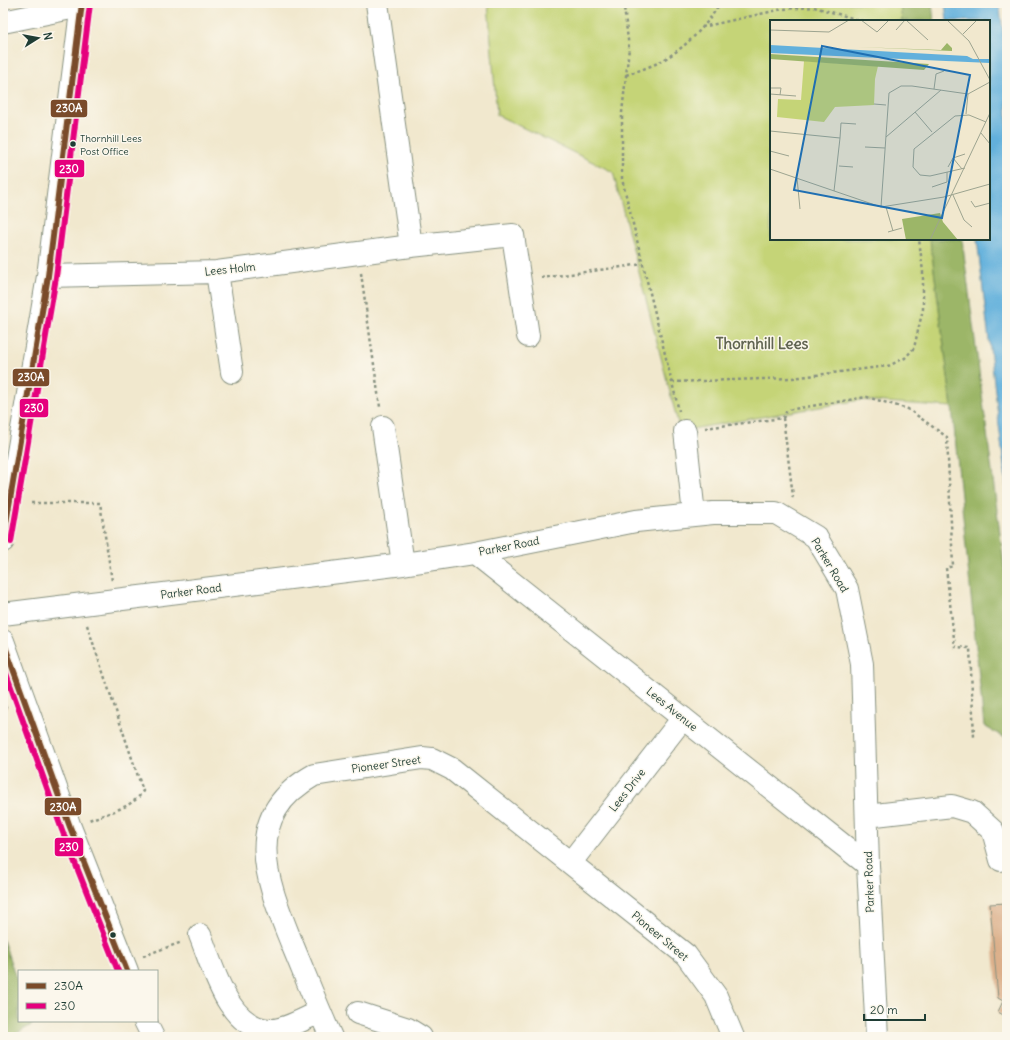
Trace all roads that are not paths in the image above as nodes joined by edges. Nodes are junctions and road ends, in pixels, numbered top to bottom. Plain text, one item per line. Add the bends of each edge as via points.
1 (377, 3) edge
2 (82, 4) edge
3 (3, 22) edge
4 (411, 246) junction
5 (217, 272) junction
6 (48, 276) junction
7 (528, 336) dead end
8 (232, 372) dead end
9 (383, 427) road end
10 (685, 431) road end
11 (694, 515) junction
12 (3, 541) edge
13 (475, 553) junction
14 (403, 564) junction
15 (3, 614) edge
16 (4, 647) edge
17 (683, 718) junction
18 (867, 816) junction
19 (1001, 860) dead end
20 (571, 862) junction
21 (868, 865) junction
22 (200, 935) road end
23 (125, 967) edge
24 (320, 1012) junction
25 (358, 1013) dead end
26 (145, 1022) edge
27 (152, 1037) edge
28 (331, 1037) edge
29 (421, 1037) edge
30 (733, 1037) edge
31 (877, 1037) edge

1 - 4 street
2 - 3 street
2 - 6 street
4 - 5 street, Lees Holm
4 - 7 street, Lees Holm via 513,235
5 - 6 street, Lees Holm
5 - 8 street
6 - 12 street
9 - 14 street
10 - 11 street
11 - 13 street, Parker Road via 636,522
11 - 18 street, Parker Road via 776,513 816,537 847,589 862,664
13 - 14 street, Parker Road
13 - 17 street, Lees Avenue
14 - 15 street, Parker Road
16 - 23 street
17 - 20 street, Lees Drive
17 - 21 street, Lees Avenue
18 - 19 street via 952,806 972,812 993,832
18 - 21 street, Parker Road
20 - 24 street, Pioneer Street via 452,768 432,759 422,758 314,775 300,783 288,793 270,819 266,833 265,863 275,902
20 - 30 street, Pioneer Street via 686,955 716,996
21 - 31 street, Parker Road
22 - 24 street via 223,992 236,1014 257,1028 272,1030
24 - 28 street, Pioneer Street
25 - 29 street via 408,1029
26 - 27 street

